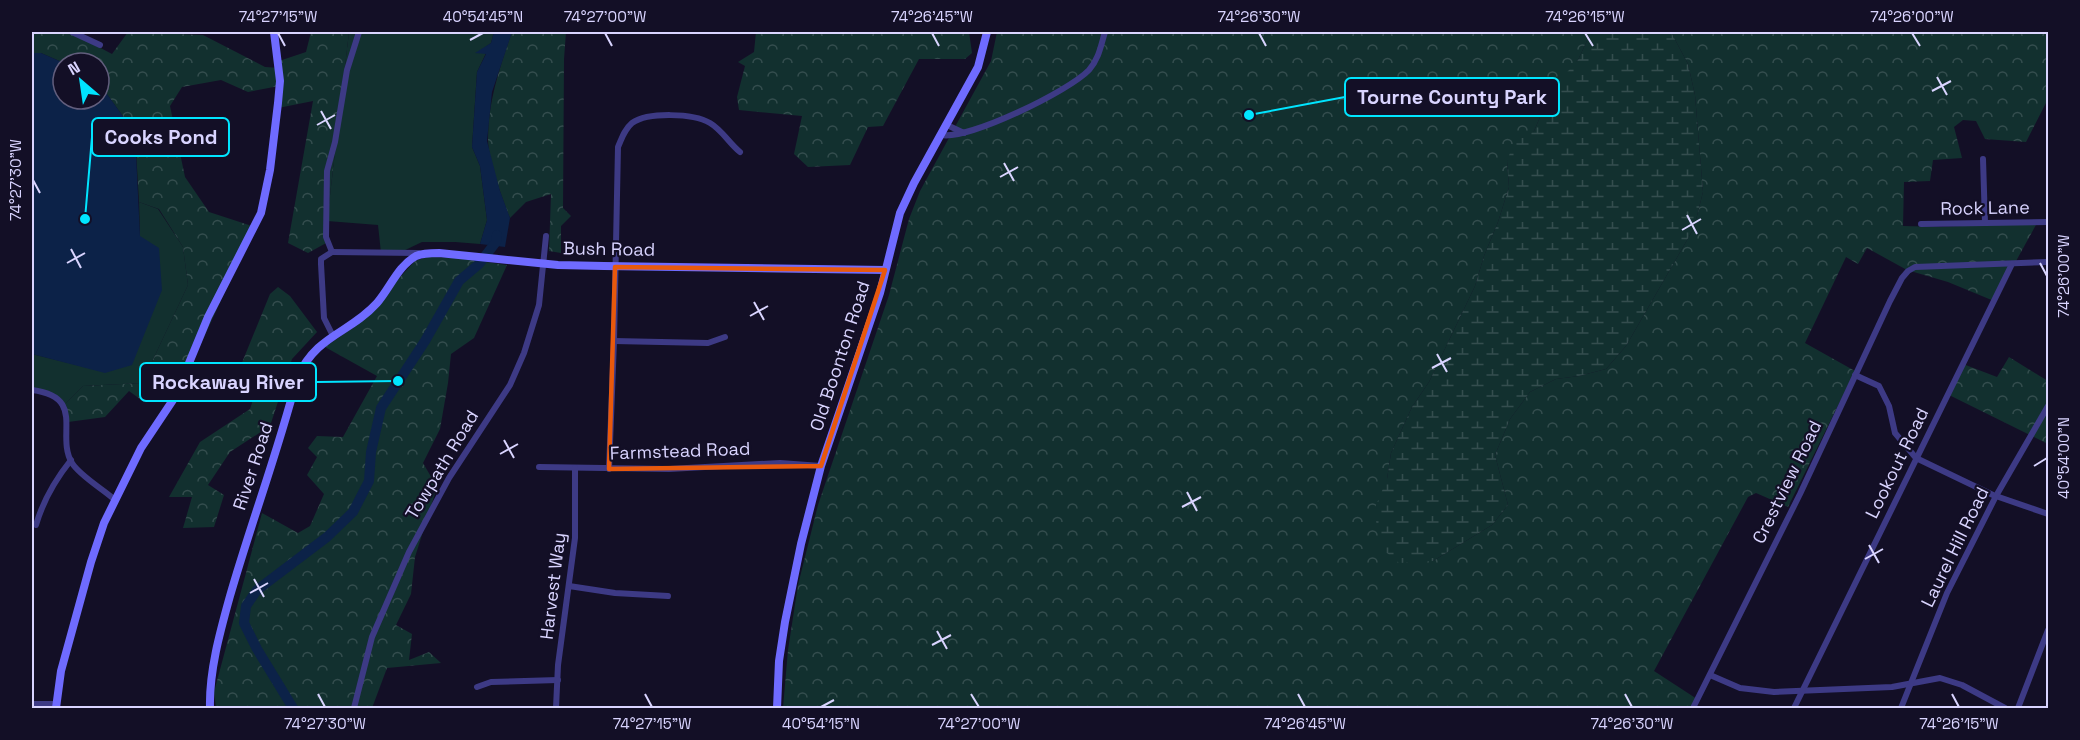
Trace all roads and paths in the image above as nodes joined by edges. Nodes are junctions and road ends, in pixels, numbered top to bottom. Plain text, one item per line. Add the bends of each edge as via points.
1 (72, 32) edge
2 (274, 32) edge
3 (359, 32) edge
4 (987, 32) edge
5 (1105, 32) edge
6 (100, 45) dead end
7 (947, 125) junction
8 (964, 133) junction
9 (941, 135) junction
10 (740, 152) dead end
11 (1983, 159) dead end
12 (2049, 222) edge
13 (1985, 223) junction
14 (1921, 224) dead end
15 (546, 236) dead end
16 (332, 252) junction
17 (428, 253) junction
18 (2049, 262) edge
19 (544, 264) junction
20 (2012, 264) junction
21 (615, 267) junction
22 (885, 270) junction
23 (333, 336) junction
24 (725, 337) dead end
25 (614, 341) junction
26 (1855, 375) junction
27 (32, 390) edge
28 (2049, 406) edge
29 (1917, 458) junction
30 (71, 460) junction
31 (821, 466) junction
32 (539, 467) dead end
33 (575, 468) junction
34 (609, 469) junction
35 (1996, 496) junction
36 (115, 500) junction
37 (2049, 514) edge
38 (36, 525) dead end
39 (569, 586) junction
40 (668, 596) dead end
41 (2049, 630) edge
42 (1710, 675) junction
43 (558, 680) junction
44 (1911, 684) junction
45 (477, 687) dead end
46 (1803, 691) junction
47 (32, 704) edge
48 (56, 706) edge
49 (210, 708) edge
50 (354, 708) edge
51 (556, 708) edge
52 (777, 708) edge
53 (1693, 708) edge
54 (1794, 708) edge
55 (1901, 708) edge
56 (2005, 708) edge
57 (2018, 708) edge

1 - 6 street
2 - 36 street via 280,81 269,179 261,213 208,317 175,397 141,448
3 - 16 street via 347,70 327,171 326,237
4 - 7 street, Old Boonton Road via 978,67
5 - 8 street via 1095,63 1078,79 1007,118
7 - 8 street
7 - 9 street, Old Boonton Road
8 - 9 street
9 - 22 street, Old Boonton Road via 906,200
10 - 21 street via 716,127 698,117 654,116 634,122 625,130 618,147
11 - 13 street
12 - 13 street, Rock Lane
13 - 14 street, Rock Lane
15 - 19 street, Towpath Road
16 - 17 street, Bush Road
16 - 23 street via 321,264 324,318
17 - 19 street, Bush Road
17 - 23 street, River Road via 406,264 372,308
18 - 20 street
19 - 21 street, Bush Road
19 - 50 street, Towpath Road via 535,322 515,376 449,478 410,552 372,637
20 - 26 street, Crestview Road via 1910,270 1902,278
20 - 29 street, Lookout Road
21 - 22 street, Bush Road
21 - 25 street
22 - 31 street, Old Boonton Road
23 - 49 street, River Road via 306,360 297,378 225,614 212,676
24 - 25 street via 708,343
25 - 34 street
26 - 29 street via 1879,386 1889,406 1894,433
26 - 42 street, Crestview Road
27 - 30 street via 58,399 67,418
28 - 35 street, Laurel Hill Road
29 - 35 street
29 - 46 street, Lookout Road
30 - 36 street
30 - 38 street via 40,510
31 - 34 street, Farmstead Road via 780,463
31 - 52 street, Old Boonton Road via 785,622
32 - 33 street, Farmstead Road
33 - 34 street, Farmstead Road
33 - 39 street, Harvest Way via 576,525
35 - 37 street
35 - 44 street, Laurel Hill Road via 1947,593
36 - 48 street via 91,562 61,671
39 - 40 street
39 - 43 street, Harvest Way
41 - 57 street
42 - 46 street via 1740,688
42 - 53 street, Crestview Road
43 - 45 street via 491,682
43 - 51 street, Harvest Way
44 - 46 street
44 - 55 street, Laurel Hill Road
44 - 56 street via 1940,678
46 - 54 street, Lookout Road
47 - 48 street

